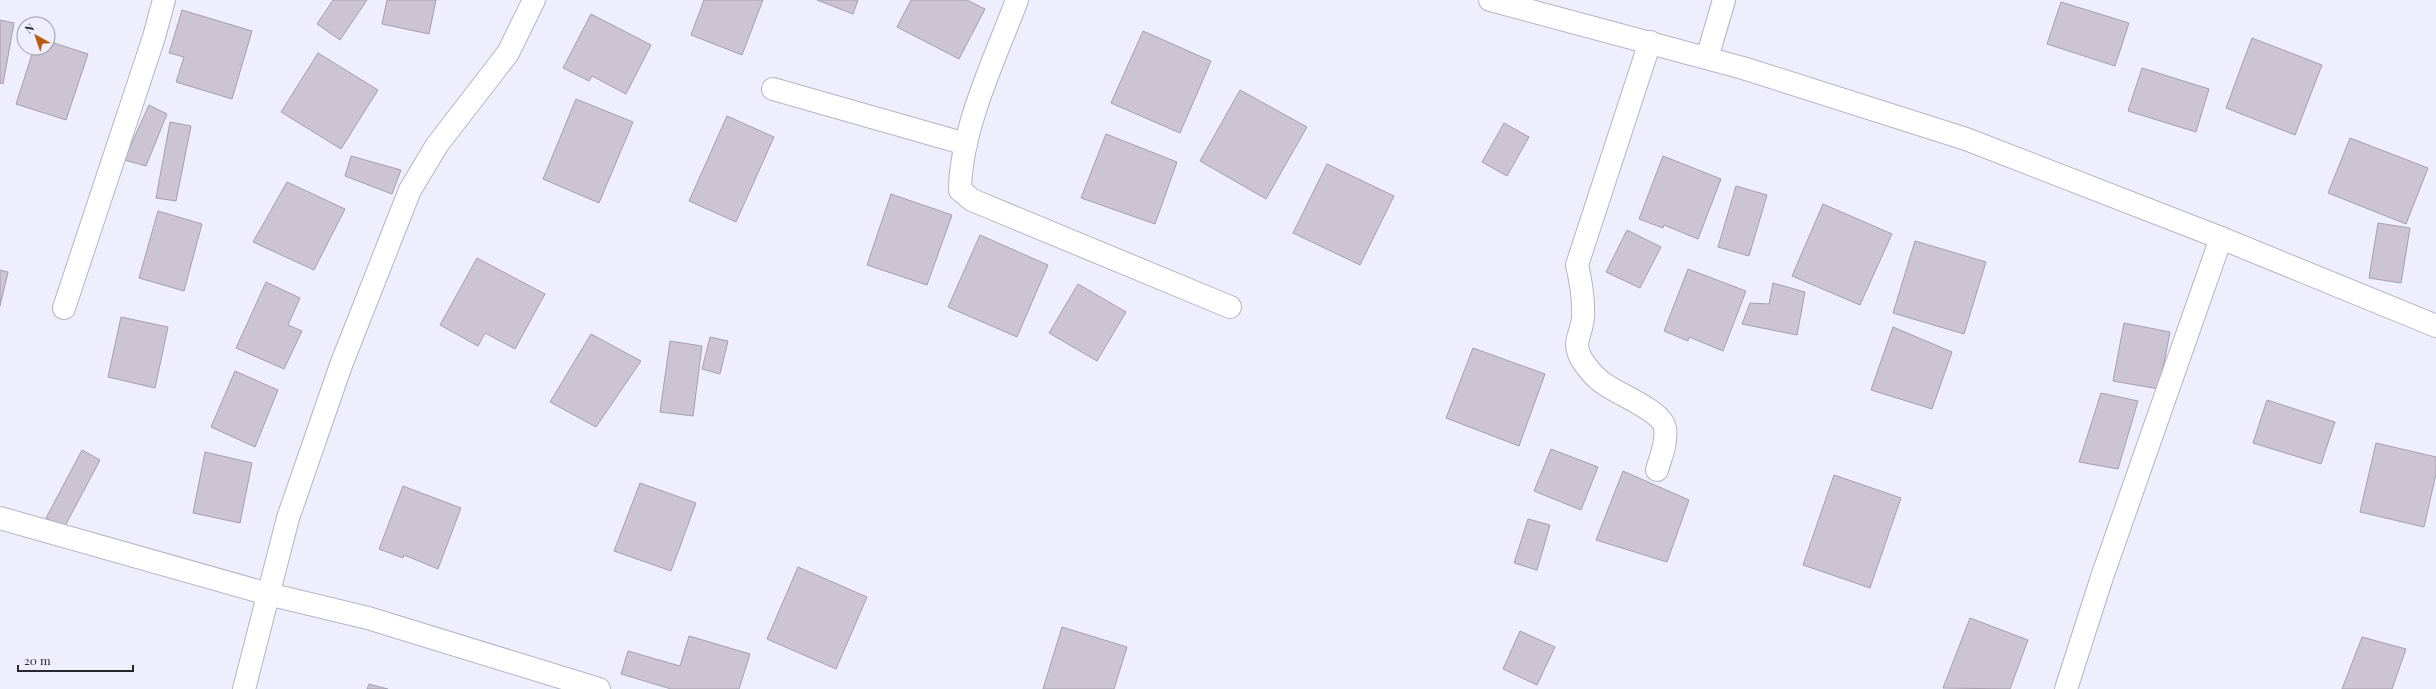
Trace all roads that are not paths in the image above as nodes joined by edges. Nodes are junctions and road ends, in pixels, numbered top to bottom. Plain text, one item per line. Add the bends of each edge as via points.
1 (164, 0) edge
2 (534, 0) edge
3 (1017, 0) edge
4 (1490, 0) edge
5 (1724, 0) edge
6 (1650, 42) junction
7 (1707, 58) junction
8 (773, 88) dead end
9 (966, 144) junction
10 (2221, 238) junction
11 (1230, 307) dead end
12 (64, 308) dead end
13 (2436, 326) edge
14 (1657, 470) dead end
15 (0, 518) edge
16 (268, 594) junction
17 (244, 689) edge
18 (599, 689) edge
19 (2066, 689) edge

1 - 12 street
2 - 16 street via 508,53 438,145 410,190 341,365 288,518
3 - 9 street
4 - 6 street
5 - 7 street
6 - 7 street
6 - 14 street via 1577,265 1583,291 1583,318 1576,344 1582,360 1598,379 1616,392 1652,411 1665,426 1666,443
7 - 10 street via 1846,99 1966,139
8 - 9 street
9 - 11 street via 960,164 960,190 972,200
10 - 13 street
10 - 19 street via 2102,577
15 - 16 street
16 - 17 street
16 - 18 street via 368,618

